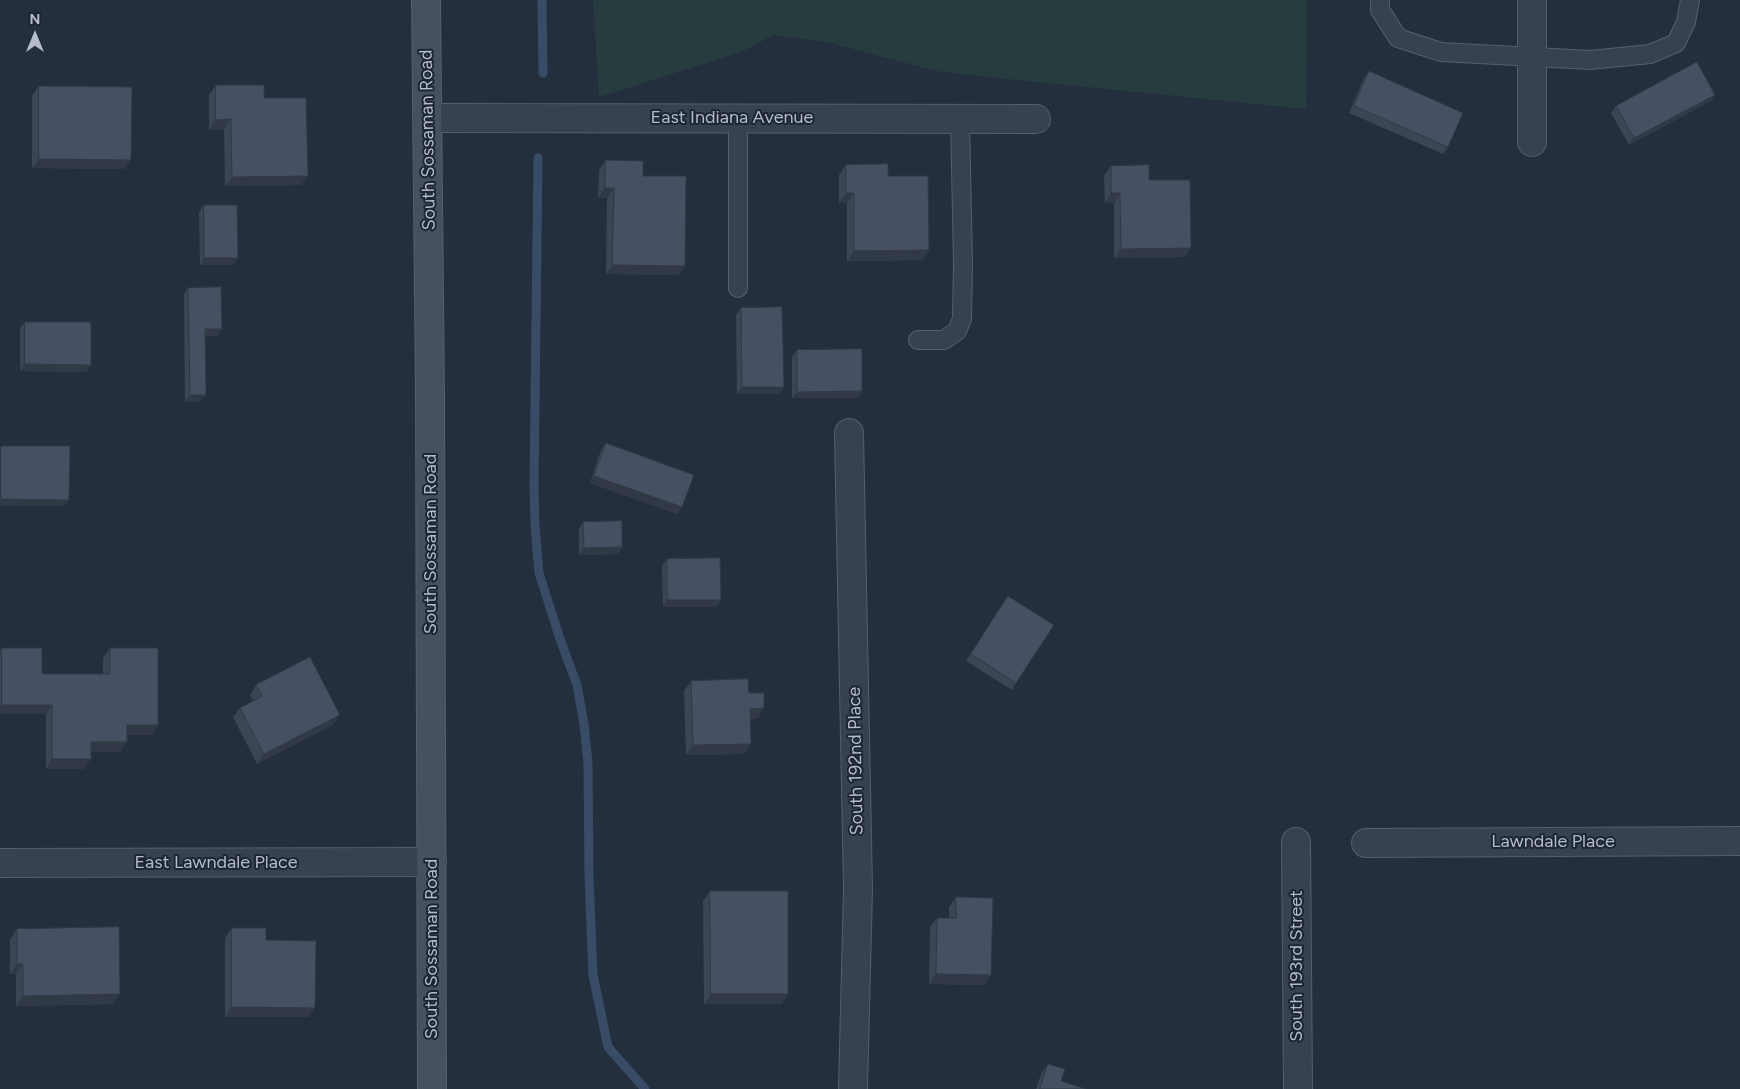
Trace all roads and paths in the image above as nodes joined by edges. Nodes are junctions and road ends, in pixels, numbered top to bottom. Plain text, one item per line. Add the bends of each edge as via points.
1 (426, 0) edge
2 (1380, 0) edge
3 (1532, 0) edge
4 (1690, 0) edge
5 (1532, 57) junction
6 (427, 118) junction
7 (738, 118) junction
8 (960, 119) junction
9 (1036, 119) dead end
10 (1532, 142) dead end
11 (738, 288) dead end
12 (918, 340) dead end
13 (849, 433) dead end
14 (1740, 840) edge
15 (1296, 842) dead end
16 (1366, 843) dead end
17 (432, 862) junction
18 (0, 863) edge
19 (432, 1089) edge
20 (853, 1089) edge
21 (1298, 1089) edge

1 - 6 main road, South Sossaman Road
2 - 5 lane via 1380,10 1398,38 1441,52
3 - 5 street
4 - 5 lane via 1686,22 1676,44 1650,54 1590,60
5 - 10 street
6 - 7 street, East Indiana Avenue
6 - 17 main road, South Sossaman Road
7 - 8 street, East Indiana Avenue
7 - 11 lane
8 - 9 street, East Indiana Avenue
8 - 12 lane via 962,319 957,331 944,340
13 - 20 street, South 192nd Place via 858,889
14 - 16 street, Lawndale Place
15 - 21 street, South 193rd Street
17 - 18 street, East Lawndale Place
17 - 19 main road, South Sossaman Road

